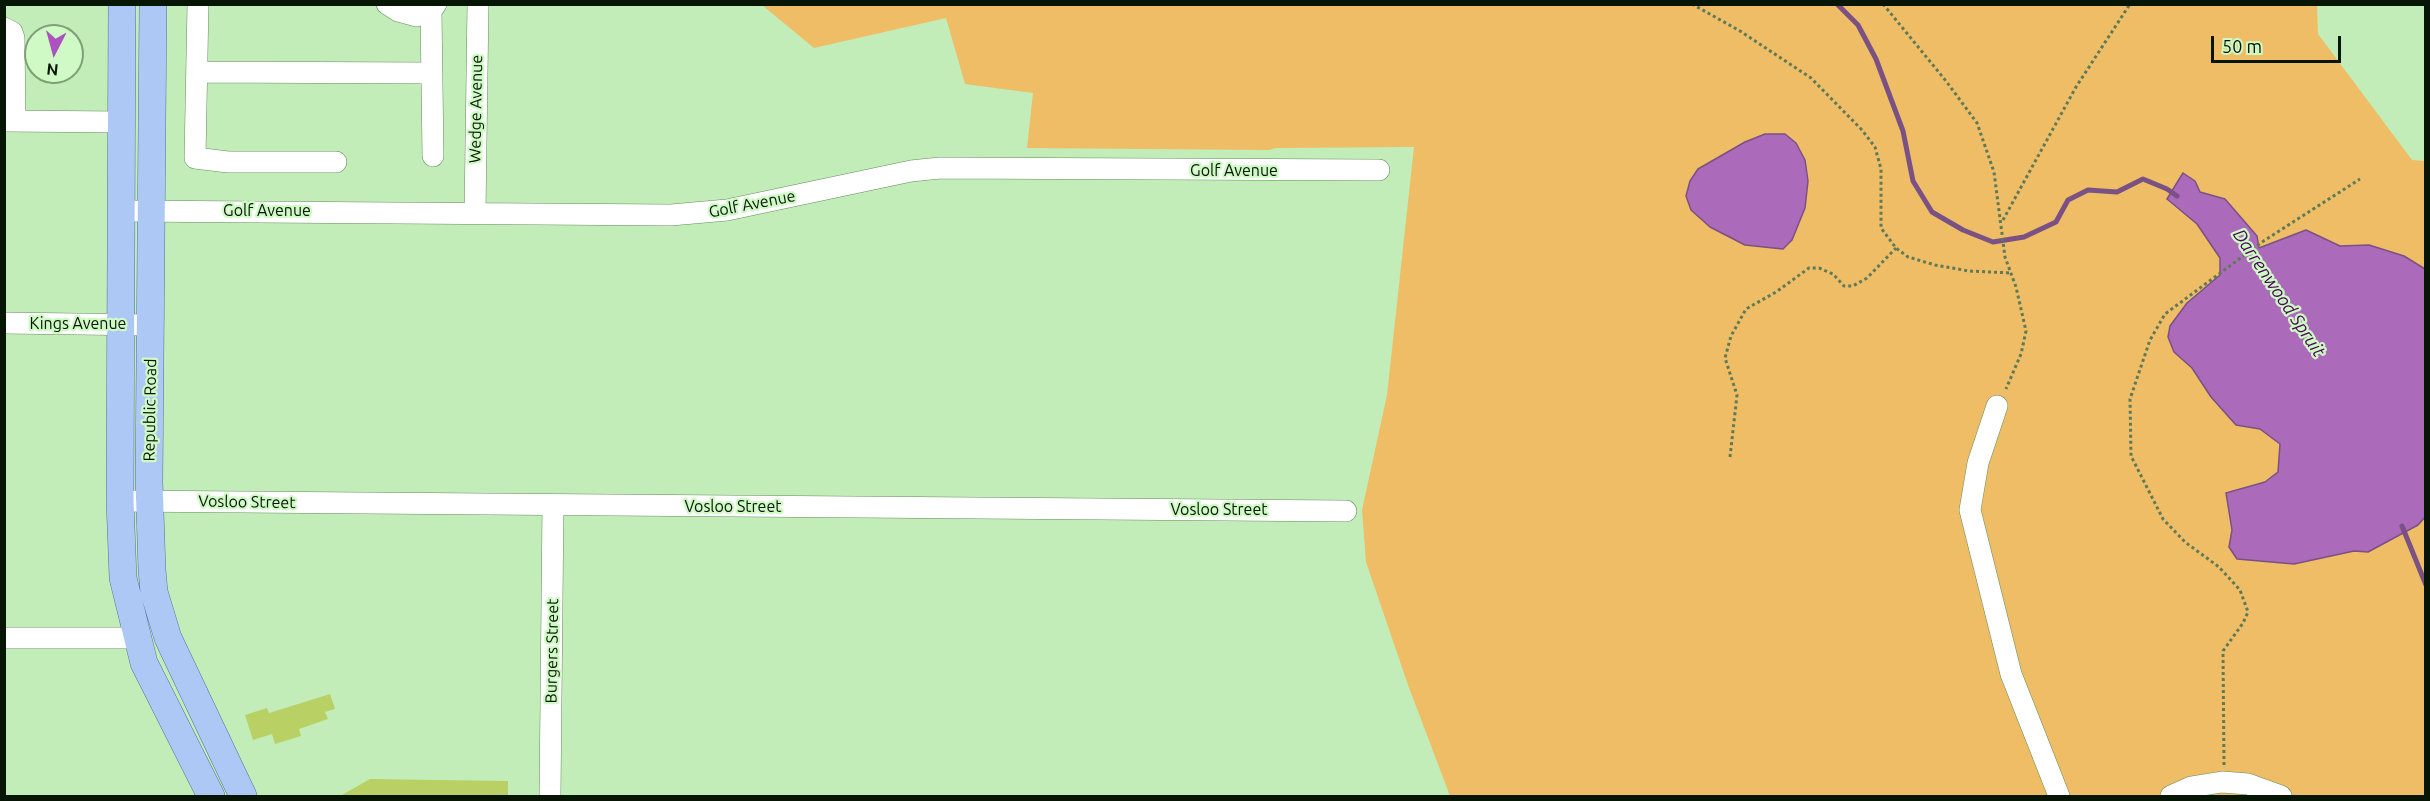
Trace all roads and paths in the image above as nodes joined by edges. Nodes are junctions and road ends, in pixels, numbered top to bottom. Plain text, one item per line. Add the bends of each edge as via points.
1 (123, 4) edge
2 (153, 4) edge
3 (198, 4) edge
4 (387, 4) edge
5 (477, 4) edge
6 (1692, 4) edge
7 (1883, 4) edge
8 (2130, 4) edge
9 (433, 8) edge
10 (4, 28) edge
11 (198, 72) junction
12 (432, 72) junction
13 (10, 121) edge
14 (122, 122) junction
15 (433, 156) dead end
16 (336, 162) dead end
17 (1379, 170) dead end
18 (2360, 179) dead end
19 (122, 211) junction
20 (152, 211) junction
21 (475, 213) junction
22 (2002, 221) junction
23 (1896, 248) junction
24 (2011, 273) junction
25 (4, 323) edge
26 (122, 324) junction
27 (151, 325) junction
28 (1997, 406) joint
29 (1730, 457) dead end
30 (120, 501) junction
31 (149, 502) junction
32 (553, 505) junction
33 (1346, 511) dead end
34 (4, 638) edge
35 (136, 638) junction
36 (2222, 782) junction
37 (211, 796) edge
38 (243, 796) edge
39 (550, 796) edge
40 (2059, 796) edge
41 (2171, 796) edge
42 (2281, 796) edge

1 - 14 main road, Republic Road
2 - 20 main road, Republic Road
3 - 11 street
4 - 9 street via 416,16
5 - 21 street, Wedge Avenue
6 - 23 path via 1811,78 1862,130 1875,147 1881,169 1881,228
7 - 22 path via 1977,123 1994,172
8 - 22 path via 2076,87
9 - 12 street
10 - 13 street via 12,32 14,39
11 - 12 street
11 - 16 street via 195,158 228,162
12 - 15 street
13 - 14 street
14 - 19 main road, Republic Road
17 - 21 street, Golf Avenue via 940,168 710,213
18 - 36 path via 2262,243 2166,314 2150,340 2130,399 2131,456 2163,519 2241,590 2248,612 2223,651 2226,754
19 - 20 street, Golf Avenue
19 - 26 main road, Republic Road
20 - 21 street, Golf Avenue
20 - 27 main road, Republic Road
22 - 24 path
23 - 24 path via 1908,257 1935,265
23 - 29 path via 1867,278 1852,286 1844,286 1820,268 1809,268 1746,309 1731,336 1725,358 1737,395
24 - 28 path via 2026,331
25 - 26 street, Kings Avenue
26 - 27 street, Kings Avenue
26 - 30 main road, Republic Road
27 - 31 main road, Republic Road
28 - 40 street via 1978,463 1970,510 2011,674
30 - 31 street, Vosloo Street
30 - 35 main road, Republic Road via 123,578
31 - 32 street, Vosloo Street
31 - 38 main road, Republic Road via 152,570 161,617
32 - 33 street, Vosloo Street
32 - 39 street, Burgers Street
34 - 35 street
35 - 37 main road, Republic Road via 155,689
36 - 41 street via 2191,787
36 - 42 street via 2248,784

